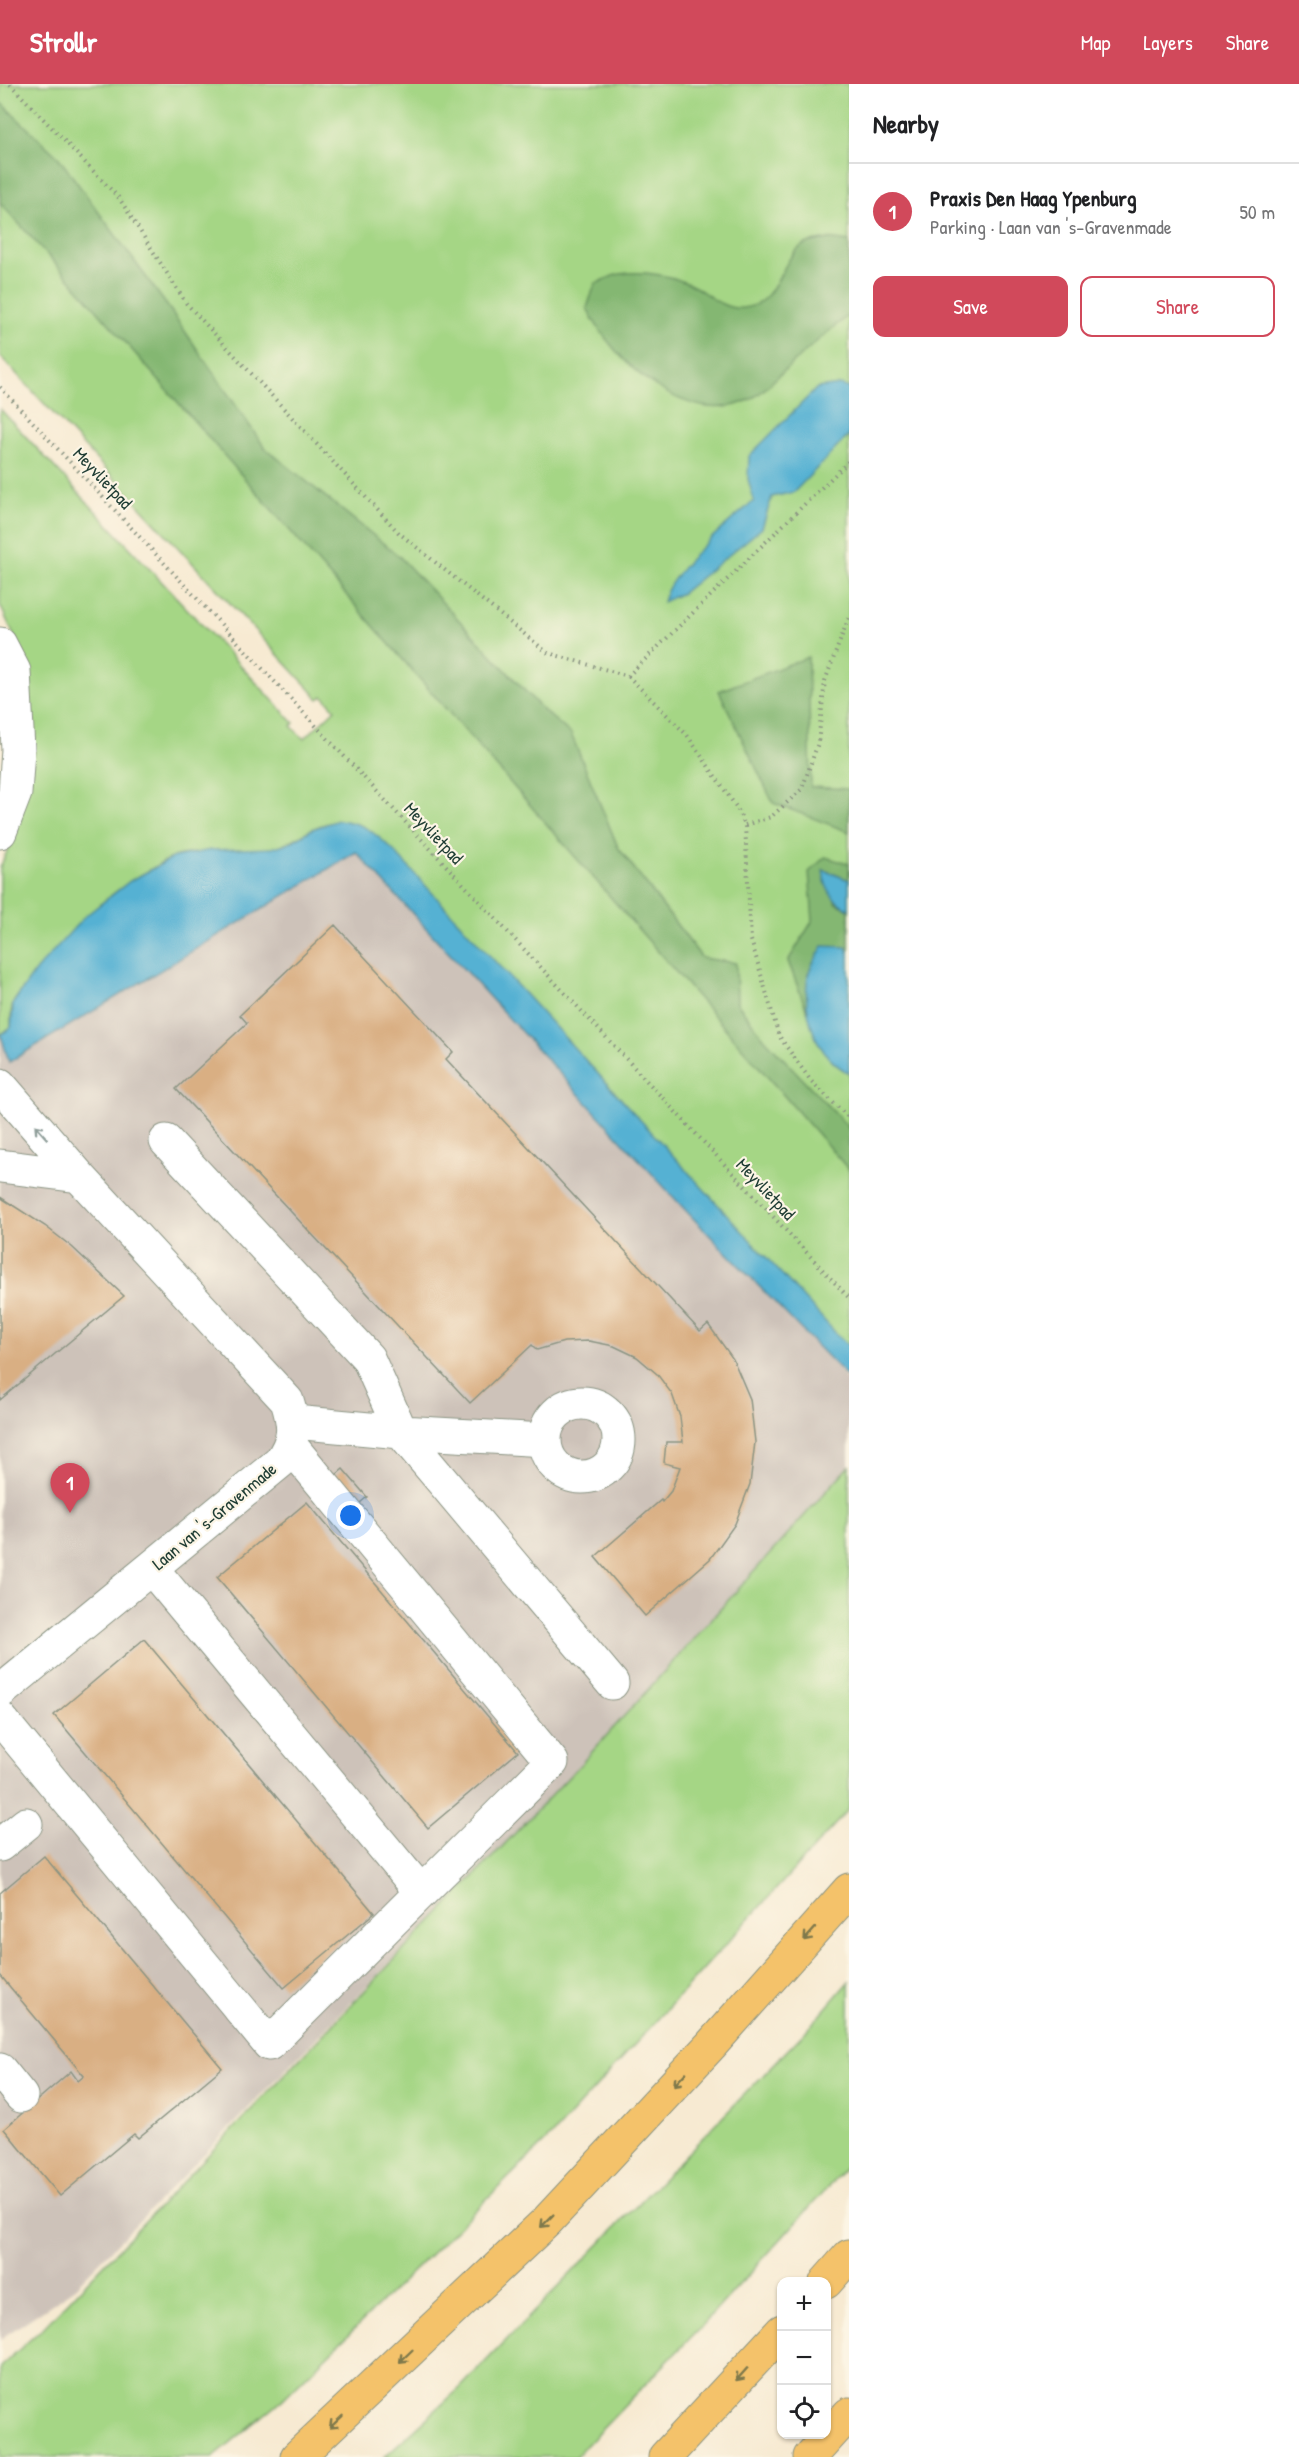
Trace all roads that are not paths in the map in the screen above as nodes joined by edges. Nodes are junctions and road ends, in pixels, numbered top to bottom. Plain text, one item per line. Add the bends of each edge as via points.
1 (0, 644) edge
2 (0, 832) edge
3 (4, 1095) edge
4 (166, 1141) dead end
5 (0, 1166) edge
6 (79, 1176) junction
7 (401, 1432) junction
8 (292, 1434) junction
9 (545, 1440) dead end
10 (152, 1569) junction
11 (612, 1683) dead end
12 (0, 1692) edge
13 (0, 1718) edge
14 (26, 1824) dead end
15 (0, 1845) edge
16 (849, 1890) edge
17 (421, 1893) junction
18 (0, 2070) edge
19 (21, 2096) dead end
20 (849, 2256) edge
21 (830, 2277) edge
22 (777, 2336) edge
23 (849, 2415) edge
24 (297, 2457) edge
25 (665, 2457) edge
26 (810, 2457) edge

1 - 2 street via 14,671 18,750 15,793
6 -> 3 street
4 - 7 street via 368,1358
5 - 6 street
6 - 8 street via 287,1401
7 - 8 street
7 - 9 street
7 - 11 street
8 - 10 street, Laan van 's-Gravenmade via 280,1461
8 - 17 street via 552,1762
10 - 12 street, Laan van 's-Gravenmade
10 - 17 street
13 - 17 street via 269,2044
14 - 15 street
16 -> 24 highway via 547,2221
18 - 19 street
20 - 21 highway
22 -> 25 highway
23 - 26 highway

